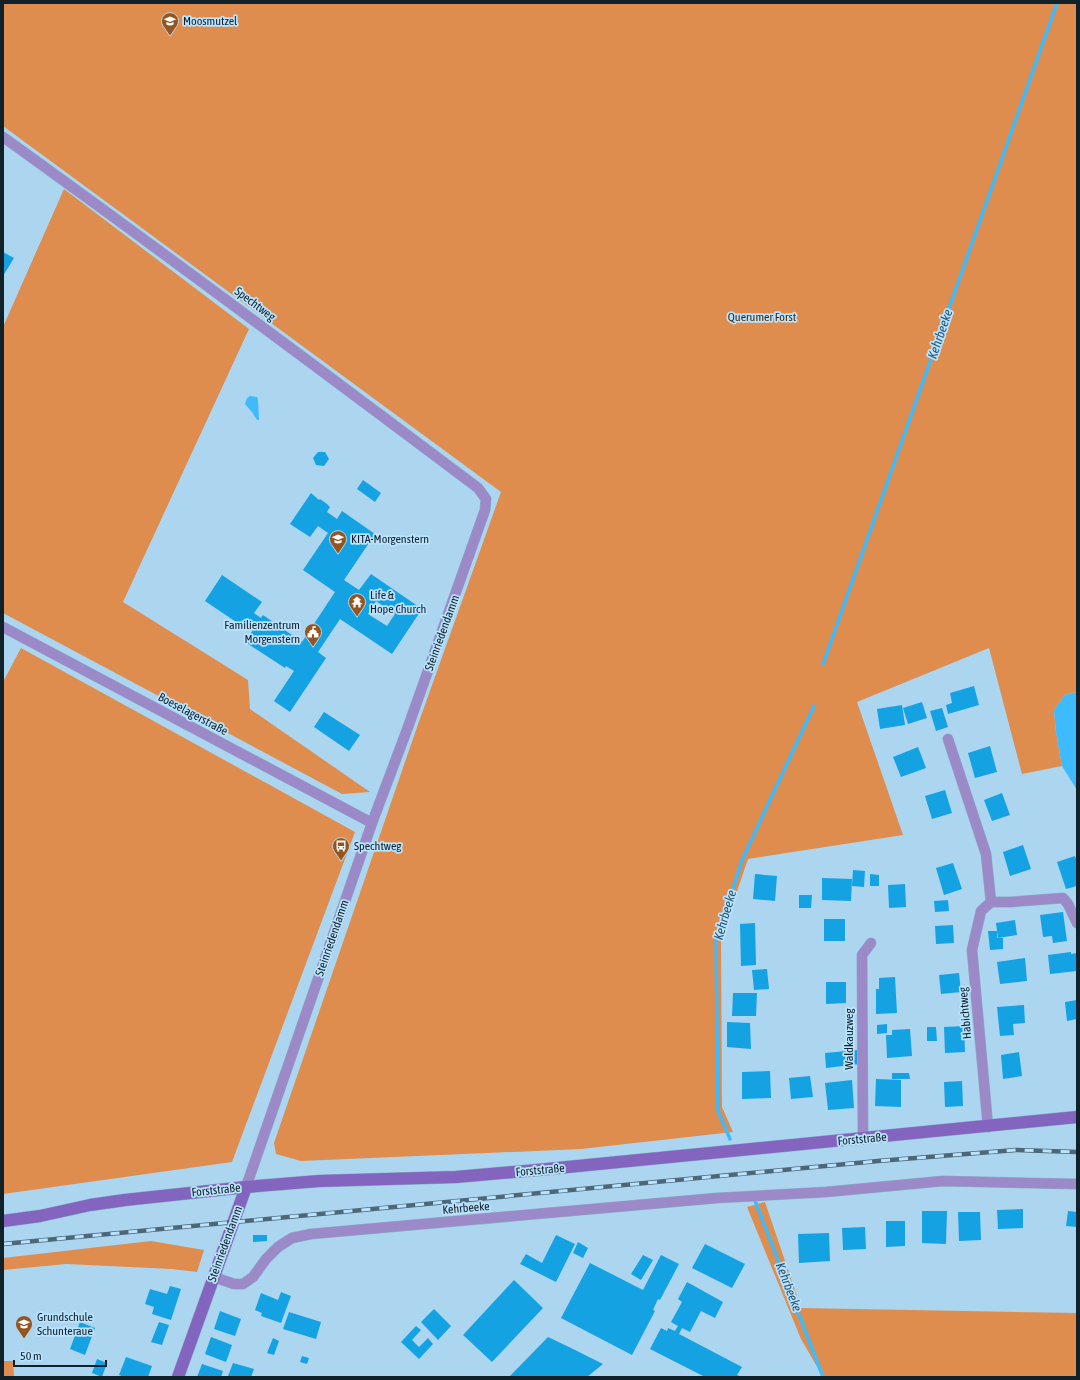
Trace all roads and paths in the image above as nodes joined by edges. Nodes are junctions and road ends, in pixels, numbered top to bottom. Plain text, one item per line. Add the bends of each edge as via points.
1 (3, 137) edge
2 (486, 499) joint
3 (3, 627) edge
4 (948, 739) dead end
5 (372, 823) junction
6 (991, 902) junction
7 (1077, 923) edge
8 (871, 943) dead end
9 (1077, 1117) edge
10 (988, 1127) junction
11 (863, 1139) junction
12 (1077, 1184) edge
13 (246, 1187) junction
14 (3, 1221) edge
15 (214, 1277) junction
16 (178, 1377) edge

1 - 2 street, Spechtweg via 355,395 478,488
2 - 5 street, Steinriedendamm via 485,510
3 - 5 street, Boeselagerstraße
4 - 6 street via 986,854
5 - 13 street, Steinriedendamm
6 - 7 street via 1063,898
6 - 10 street, Habichtweg via 981,911 972,950
8 - 11 street, Waldkauzweg via 862,955
9 - 10 main road, Forststraße
10 - 11 main road, Forststraße
11 - 13 main road, Forststraße via 456,1177 318,1181
12 - 15 street, Kehrbeeke via 943,1181 826,1192 726,1197 311,1234 292,1238 281,1244 253,1277 243,1284 234,1284
13 - 14 main road, Forststraße via 125,1200
13 - 15 main road, Steinriedendamm
15 - 16 main road, Steinriedendamm

